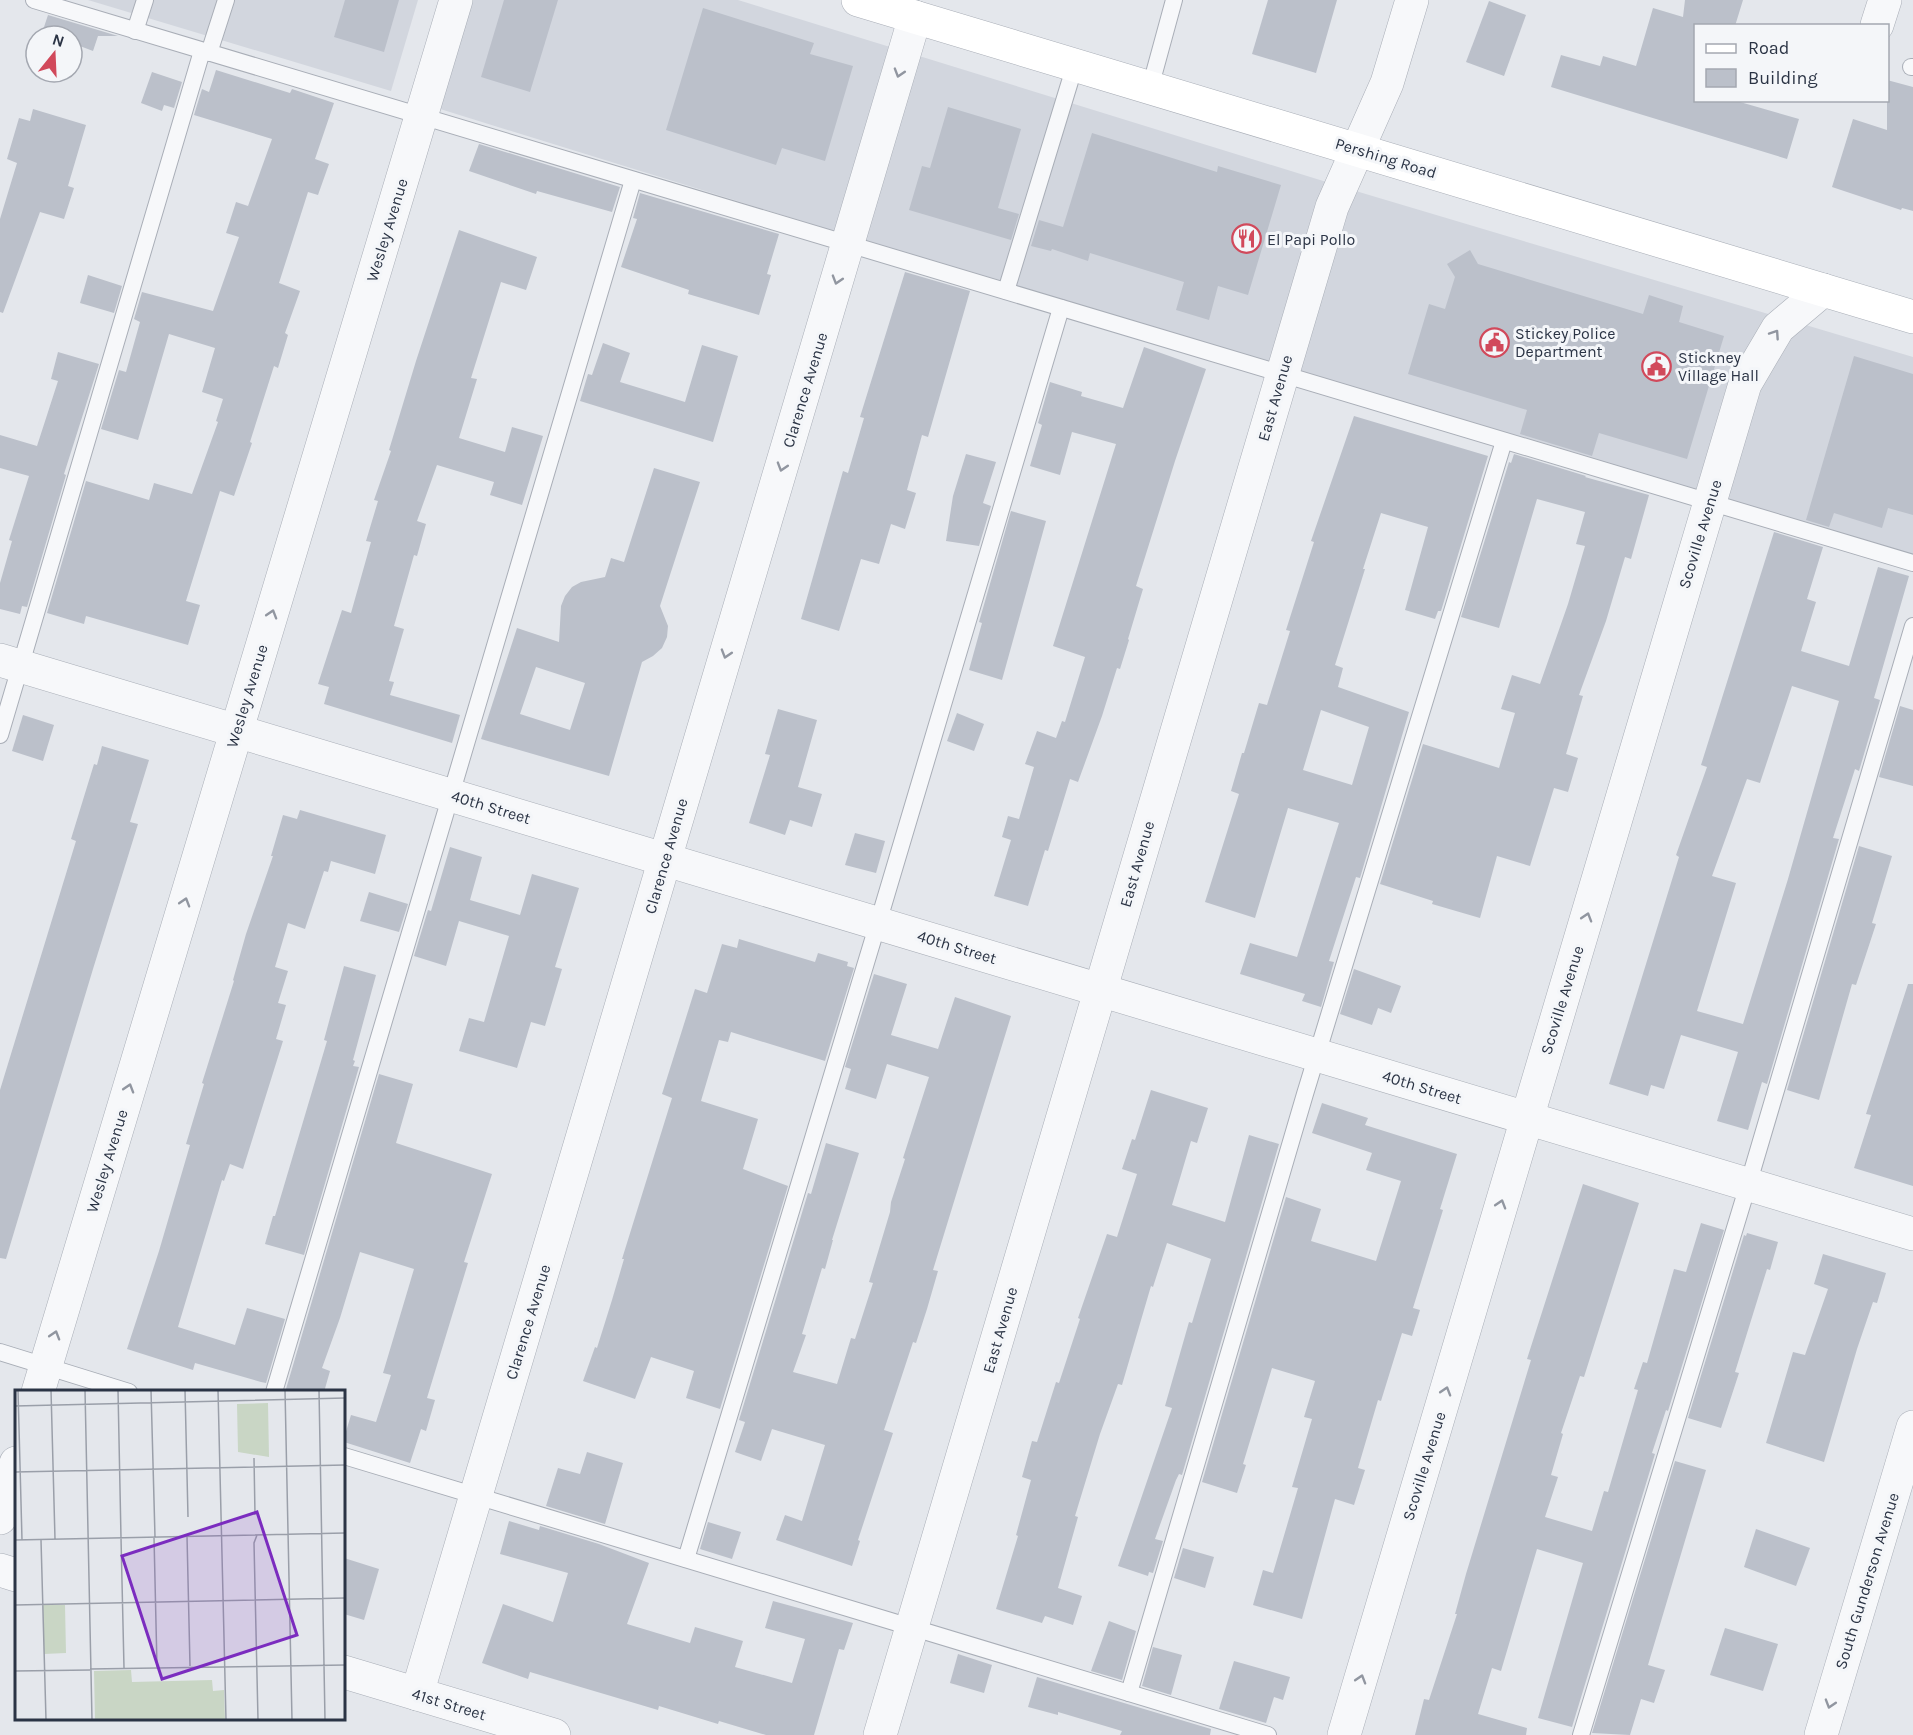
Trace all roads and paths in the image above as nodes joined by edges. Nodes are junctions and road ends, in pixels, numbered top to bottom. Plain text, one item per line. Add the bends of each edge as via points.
1 (33, 0) edge
2 (145, 0) edge
3 (226, 0) edge
4 (456, 0) edge
5 (858, 0) edge
6 (1174, 0) edge
7 (1412, 0) edge
8 (1884, 0) edge
9 (915, 17) junction
10 (1877, 24) edge
11 (135, 31) junction
12 (206, 52) junction
13 (1075, 65) junction
14 (1150, 88) junction
15 (421, 116) junction
16 (1358, 149) junction
17 (633, 180) junction
18 (848, 244) junction
19 (1823, 290) junction
20 (1005, 291) junction
21 (1061, 308) junction
22 (1913, 317) edge
23 (1282, 374) junction
24 (1504, 441) junction
25 (1710, 502) junction
26 (1913, 563) edge
27 (1913, 626) edge
28 (10, 663) edge
29 (237, 731) junction
30 (0, 735) edge
31 (450, 795) junction
32 (665, 859) junction
33 (878, 923) junction
34 (1100, 990) junction
35 (1317, 1056) junction
36 (1527, 1118) junction
37 (1748, 1185) junction
38 (1913, 1234) edge
39 (0, 1352) edge
40 (42, 1379) edge
41 (116, 1390) edge
42 (275, 1390) edge
43 (1913, 1427) edge
44 (345, 1456) edge
45 (15, 1466) edge
46 (476, 1496) junction
47 (0, 1518) edge
48 (686, 1559) junction
49 (0, 1570) edge
50 (15, 1575) edge
51 (912, 1628) junction
52 (345, 1672) edge
53 (1129, 1693) junction
54 (417, 1694) junction
55 (554, 1735) edge
56 (880, 1735) edge
57 (1268, 1735) edge
58 (1344, 1735) edge
59 (1581, 1735) edge
60 (1821, 1735) edge

1 - 11 lane
2 - 11 lane
3 - 12 lane
4 - 15 street, Wesley Avenue
5 - 9 main road, Pershing Road
6 - 14 lane
7 - 16 street, East Avenue via 1387,83
8 - 10 street
9 - 13 main road, Pershing Road
9 -> 18 street, Clarence Avenue
11 - 12 lane
12 - 15 lane
12 - 28 lane
13 - 14 main road, Pershing Road
13 - 20 lane
14 - 16 main road, Pershing Road
15 - 17 lane
29 -> 15 street, Wesley Avenue
16 - 19 main road, Pershing Road
16 - 23 street, East Avenue via 1332,207
17 - 18 lane
17 - 31 lane
18 - 20 lane
18 -> 32 street, Clarence Avenue
19 - 22 main road, Pershing Road
25 -> 19 street, Scoville Avenue via 1745,384 1778,328
20 - 21 lane
21 - 23 lane
21 - 33 lane
23 - 24 lane
23 - 34 street, East Avenue
24 - 25 lane
24 - 35 lane
25 - 26 lane
36 -> 25 street, Scoville Avenue
27 - 37 lane
28 - 29 street, 40th Street
28 - 30 lane
29 - 31 street, 40th Street
40 -> 29 street, Wesley Avenue
31 - 32 street, 40th Street
31 - 42 lane
32 - 33 street, 40th Street
32 - 46 street, Clarence Avenue
33 - 34 street, 40th Street
33 - 48 lane
34 - 35 street, 40th Street
34 - 51 street, East Avenue
35 - 36 street, 40th Street
35 - 53 lane
36 - 37 street, 40th Street
58 -> 36 street, Scoville Avenue
37 - 38 street, 40th Street
37 - 59 lane
39 - 40 lane
40 - 41 lane
43 -> 60 street, South Gunderson Avenue
44 - 46 lane
45 - 47 street
46 - 48 lane
46 - 54 street, Clarence Avenue
48 - 51 lane
49 - 50 street
51 - 53 lane
51 - 56 street, East Avenue
52 - 54 street, 41st Street
53 - 57 lane
54 - 55 street, 41st Street

